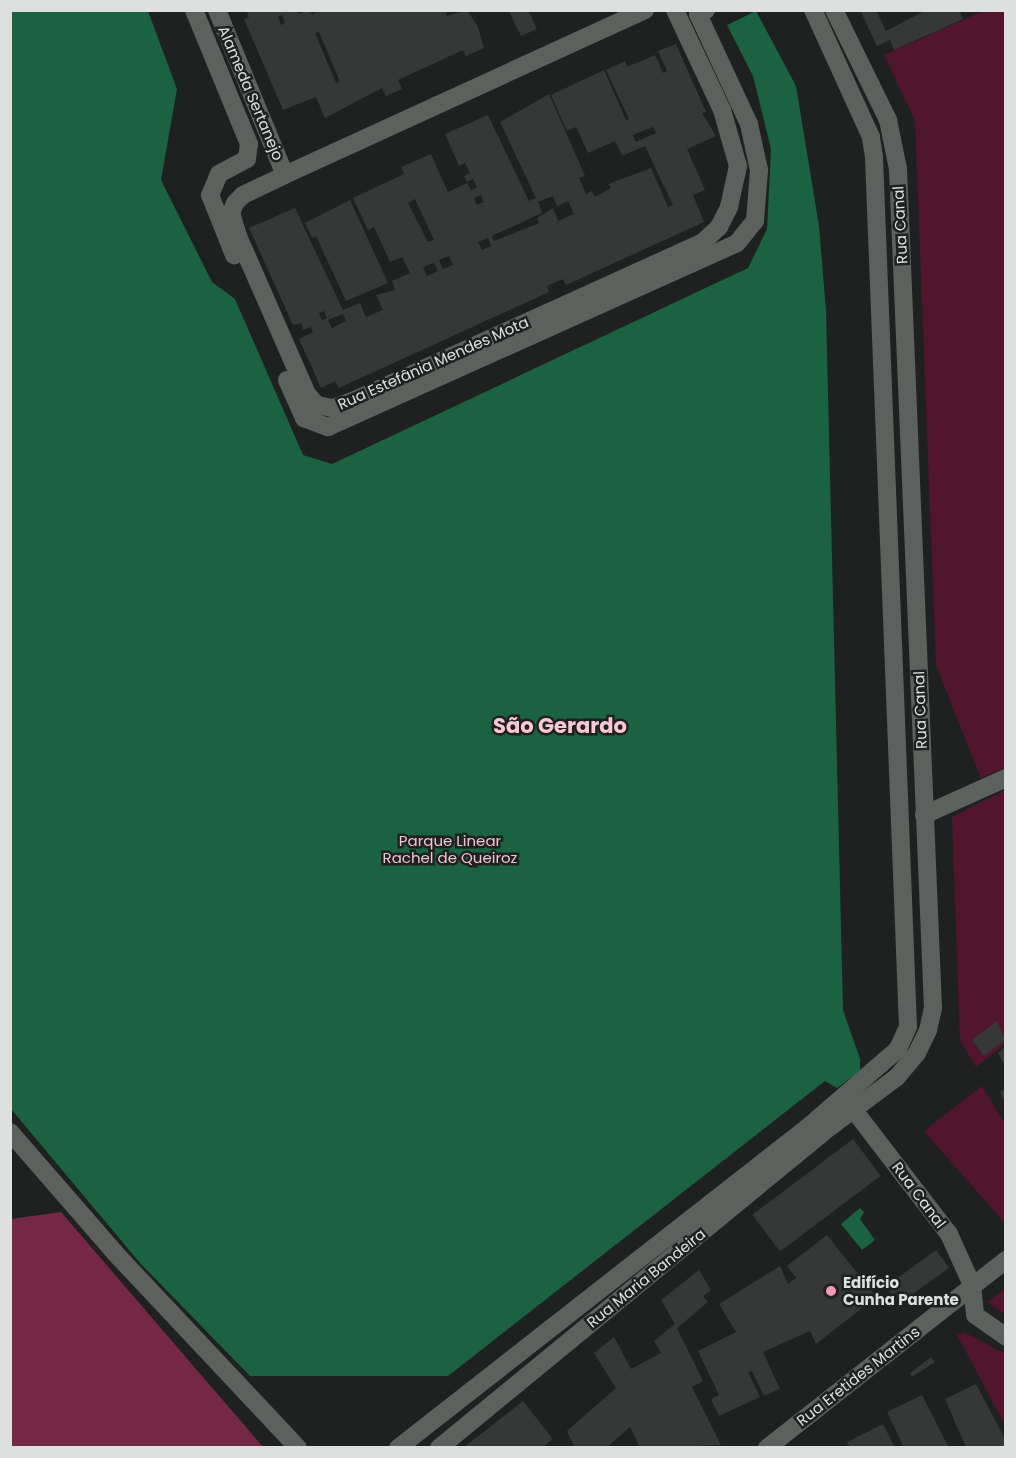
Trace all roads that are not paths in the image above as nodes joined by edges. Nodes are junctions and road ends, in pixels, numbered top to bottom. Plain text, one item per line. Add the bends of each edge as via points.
1 (194, 10) edge
2 (217, 10) edge
3 (645, 10) edge
4 (675, 10) edge
5 (706, 10) edge
6 (813, 10) edge
7 (834, 10) edge
8 (285, 174) junction
9 (1005, 778) edge
10 (924, 815) junction
11 (853, 1109) junction
12 (10, 1132) edge
13 (1005, 1260) edge
14 (972, 1285) junction
15 (1005, 1337) edge
16 (298, 1448) edge
17 (398, 1448) edge
18 (439, 1448) edge
19 (767, 1448) edge

1 - 5 street via 249,144 247,159 219,174 210,200 304,418 328,427 737,243 755,221 759,170 749,124 698,14
2 - 8 street, Alameda Sertanejo
3 - 8 street, Rua Estefânia Mendes Mota
4 - 8 street, Rua Estefânia Mendes Mota via 722,110 738,166 729,207 719,227 703,242 333,408 316,405 307,394 231,213 243,195
6 - 17 street via 871,137 874,157 908,1027 898,1049 808,1127
7 - 10 street, Rua Canal via 888,120 898,169
9 - 10 street
10 - 11 street, Rua Canal via 933,1008 928,1030 917,1053 897,1077
11 - 14 street, Rua Canal via 949,1234
11 - 18 street, Rua Maria Bandeira
12 - 16 street via 115,1253
13 - 14 street, Rua Eretides Martins
14 - 15 street, Rua Canal via 975,1315
14 - 19 street, Rua Eretides Martins

